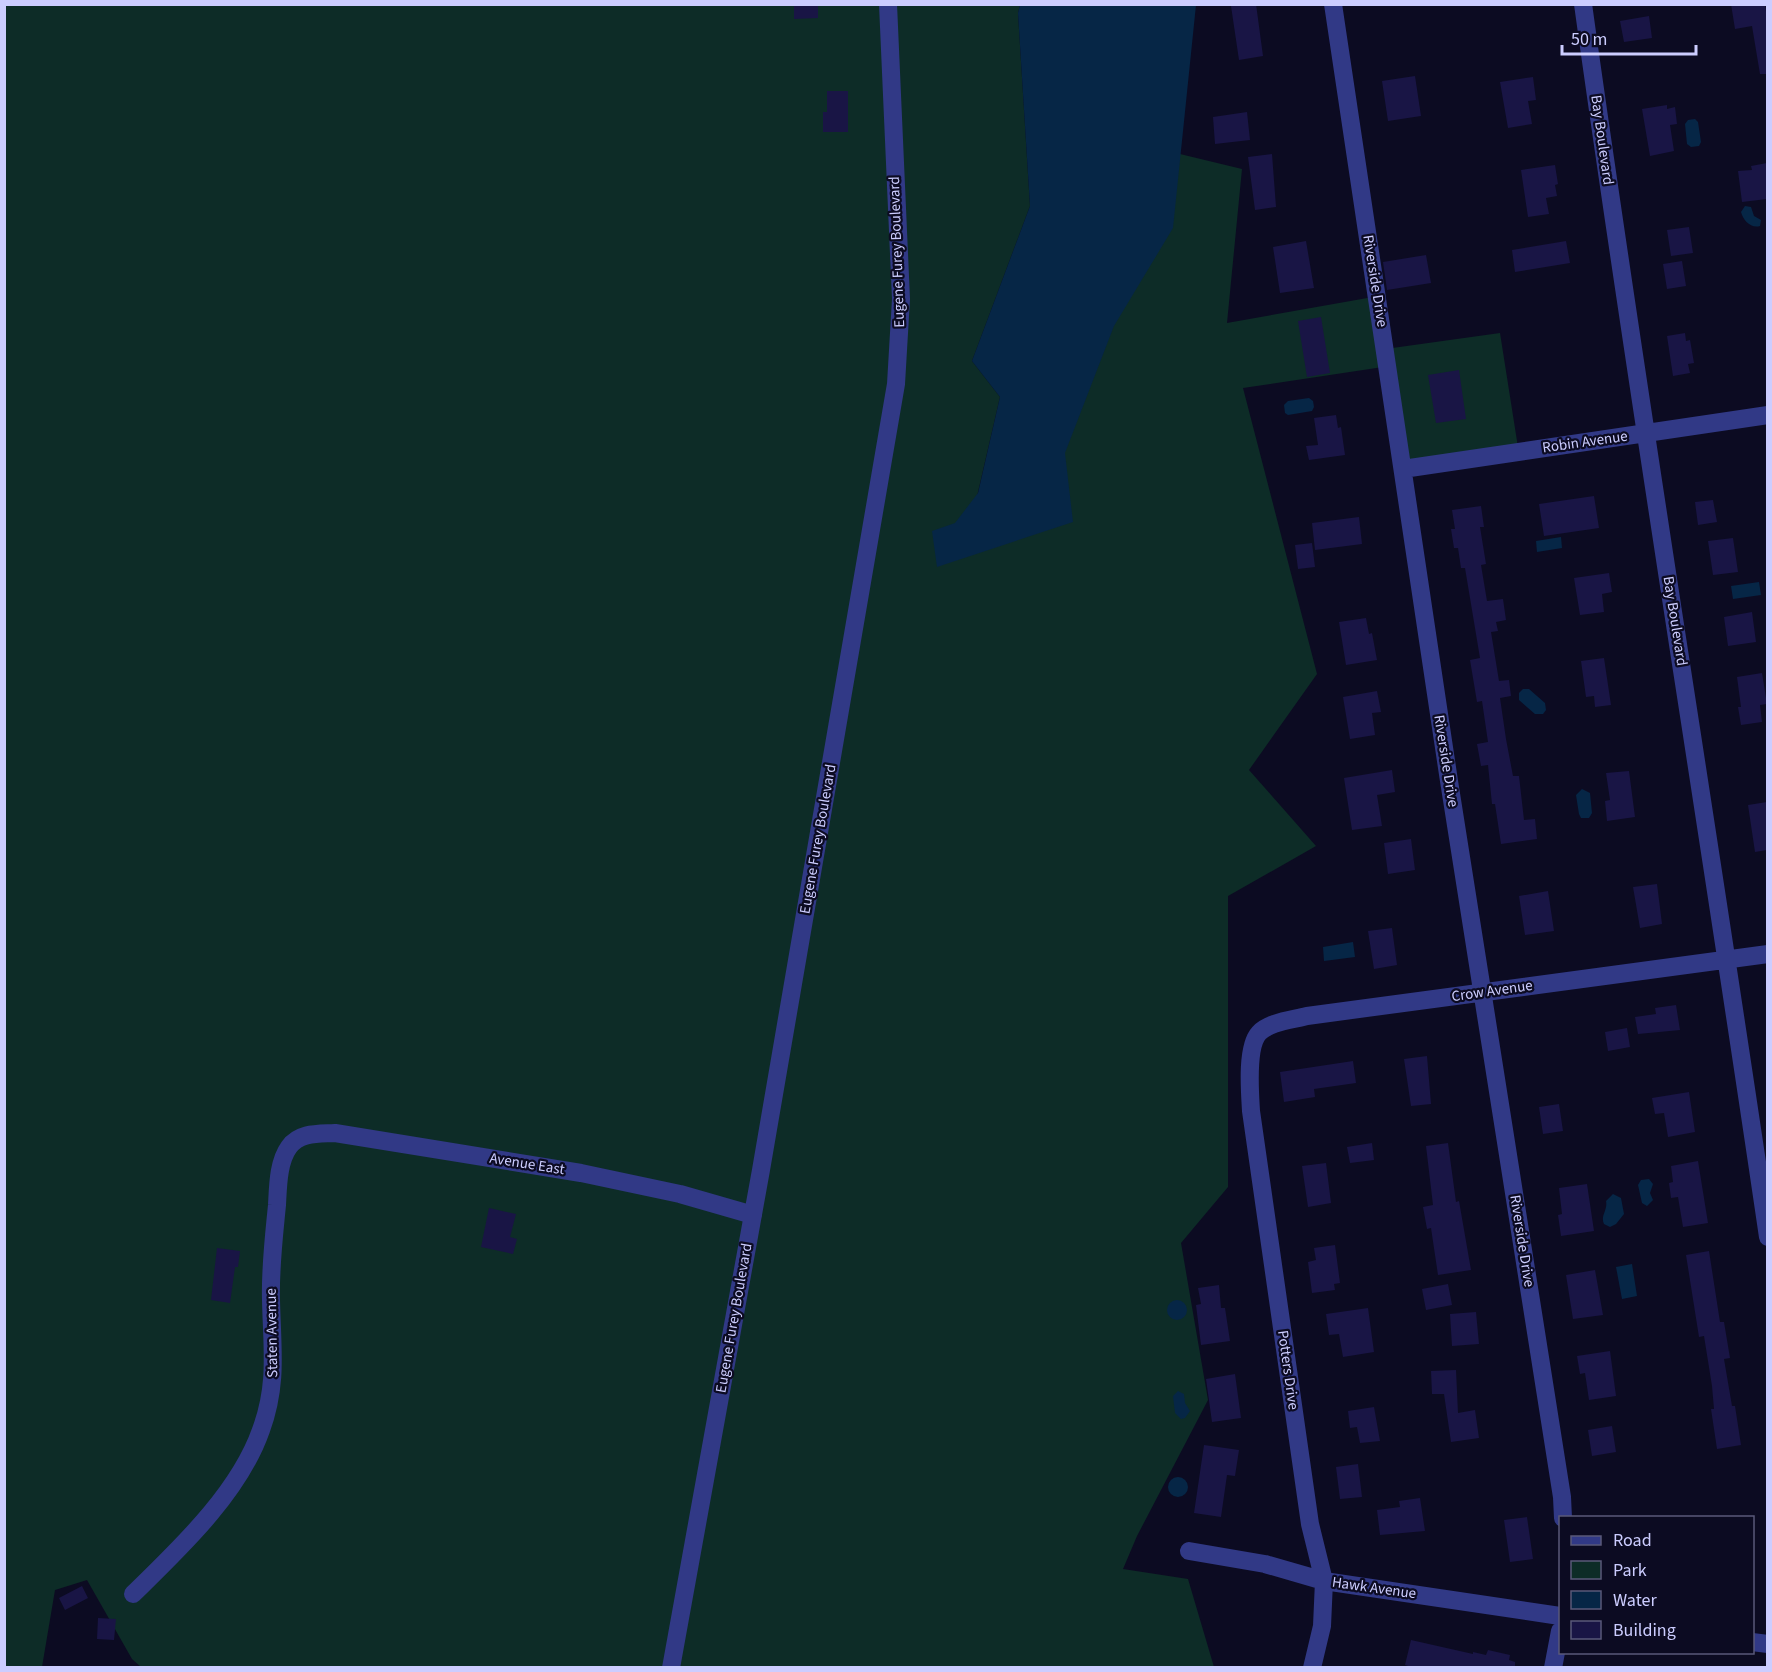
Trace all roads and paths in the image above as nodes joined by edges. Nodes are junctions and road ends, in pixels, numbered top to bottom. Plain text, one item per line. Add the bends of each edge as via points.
1 (888, 4) edge
2 (1334, 4) edge
3 (1583, 4) edge
4 (1767, 416) edge
5 (1646, 434) junction
6 (1403, 469) junction
7 (1767, 954) edge
8 (1728, 960) junction
9 (1483, 993) junction
10 (1250, 1071) joint
11 (298, 1139) joint
12 (753, 1215) junction
13 (1767, 1237) edge
14 (1563, 1516) edge
15 (1189, 1551) dead end
16 (1324, 1581) junction
17 (133, 1594) dead end
18 (1559, 1616) edge
19 (1559, 1636) edge
20 (671, 1668) edge
21 (1312, 1668) edge
22 (1553, 1668) edge

1 - 12 street, Eugene Furey Boulevard via 901,299 896,384
2 - 6 street, Riverside Drive
3 - 5 street, Bay Boulevard
4 - 5 street, Robin Avenue
5 - 6 street, Robin Avenue
5 - 8 street, Bay Boulevard
6 - 9 street, Riverside Drive
7 - 8 street, Crow Avenue
8 - 9 street, Crow Avenue
8 - 13 street, Bay Boulevard
9 - 10 street, Crow Avenue via 1307,1016 1270,1026 1254,1040
9 - 14 street, Riverside Drive
10 - 16 street, Potters Drive via 1251,1111 1308,1513
11 - 12 street, Avenue East via 309,1134 335,1133 570,1172 680,1194
11 - 17 street, Staten Avenue via 289,1147 278,1182 271,1271 273,1383 261,1433 237,1476 193,1534
12 - 20 street, Eugene Furey Boulevard
15 - 16 street, Hawk Avenue via 1265,1564
16 - 18 street, Hawk Avenue
16 - 21 street, Potters Drive via 1322,1626
19 - 22 street

